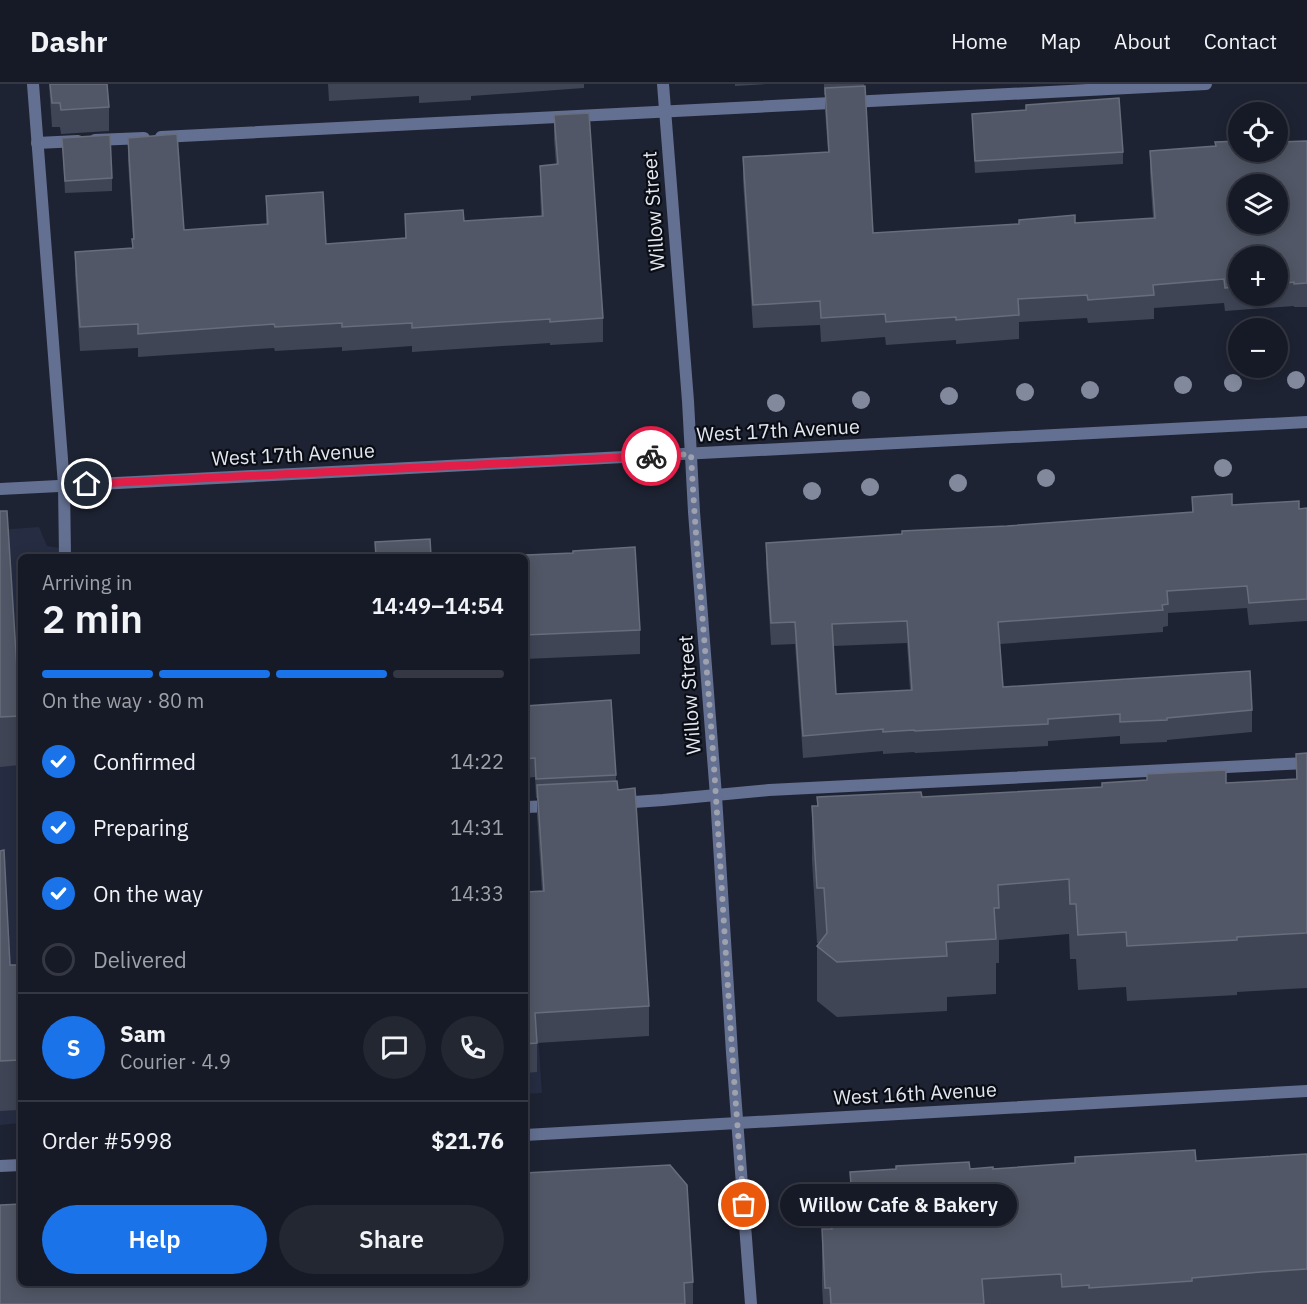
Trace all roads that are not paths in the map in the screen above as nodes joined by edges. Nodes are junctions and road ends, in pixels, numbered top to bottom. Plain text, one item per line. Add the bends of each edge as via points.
1 (33, 84) edge
2 (663, 84) edge
3 (1206, 84) edge
4 (665, 111) junction
5 (37, 144) junction
6 (1307, 422) edge
7 (691, 454) junction
8 (64, 485) junction
9 (0, 489) edge
10 (65, 554) edge
11 (1307, 763) edge
12 (716, 796) junction
13 (606, 803) edge
14 (571, 805) edge
15 (528, 807) edge
16 (1307, 1091) edge
17 (738, 1123) junction
18 (528, 1135) edge
19 (18, 1165) edge
20 (0, 1166) edge
21 (751, 1304) edge

1 - 5 street
2 - 4 street, Willow Street
3 - 4 street
4 - 5 street
4 - 7 street, Willow Street
5 - 8 street
6 - 7 street, West 17th Avenue
7 - 8 street, West 17th Avenue
7 - 12 street, Willow Street
8 - 9 street, West 17th Avenue
8 - 10 street
11 - 12 street via 769,790
12 - 13 street
12 - 17 street, Willow Street
14 - 15 street
16 - 17 street, West 16th Avenue
17 - 18 street, West 16th Avenue
17 - 21 street, Willow Street
19 - 20 street

